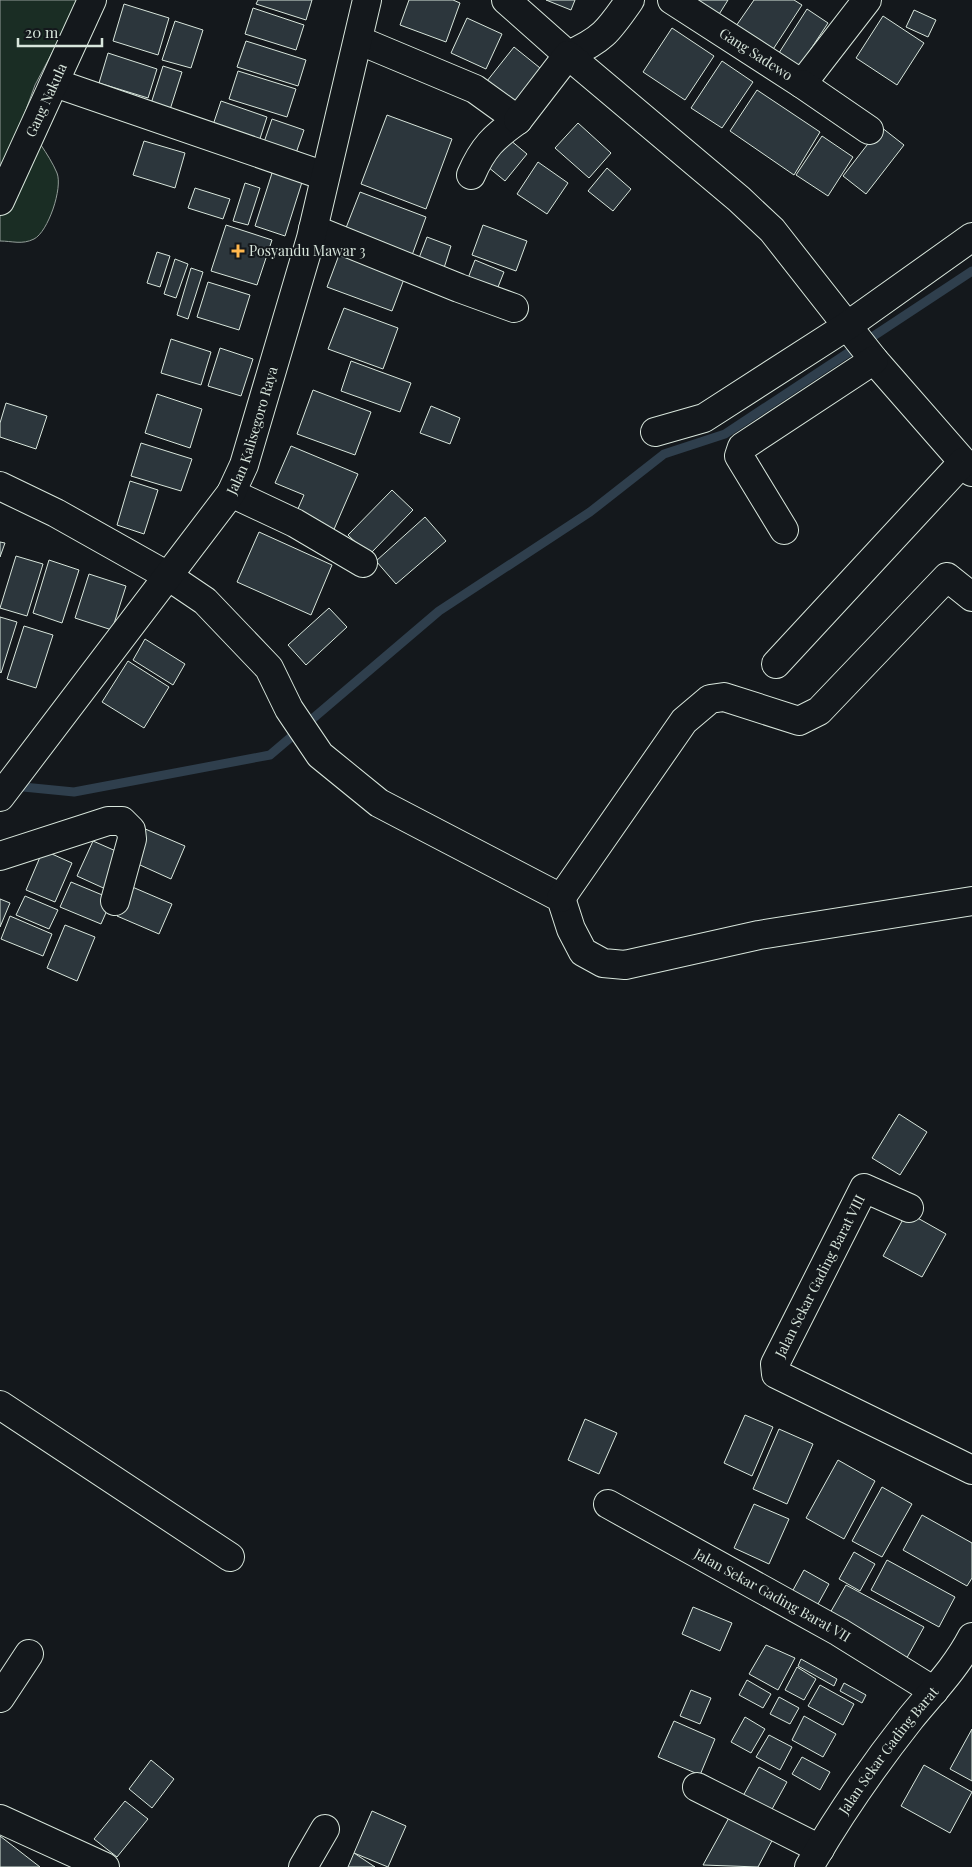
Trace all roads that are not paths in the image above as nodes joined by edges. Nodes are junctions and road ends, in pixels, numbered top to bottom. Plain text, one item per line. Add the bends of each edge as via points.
1 (92, 0) edge
2 (367, 0) edge
3 (506, 0) edge
4 (630, 0) edge
5 (672, 0) edge
6 (866, 0) edge
7 (358, 40) junction
8 (568, 55) junction
9 (55, 83) junction
10 (802, 84) junction
11 (518, 120) junction
12 (869, 130) dead end
13 (471, 175) dead end
14 (325, 176) junction
15 (0, 201) edge
16 (313, 229) junction
17 (972, 236) edge
18 (514, 308) dead end
19 (848, 326) junction
20 (870, 355) junction
21 (655, 432) dead end
22 (968, 467) edge
23 (0, 486) edge
24 (231, 493) junction
25 (784, 530) dead end
26 (363, 563) dead end
27 (168, 576) junction
28 (972, 597) edge
29 (776, 664) dead end
30 (0, 797) edge
31 (0, 856) edge
32 (560, 898) junction
33 (115, 901) dead end
34 (972, 901) edge
35 (909, 1208) dead end
36 (0, 1405) edge
37 (972, 1470) edge
38 (608, 1504) dead end
39 (230, 1557) dead end
40 (969, 1650) edge
41 (29, 1654) dead end
42 (934, 1691) junction
43 (0, 1698) edge
44 (697, 1787) dead end
45 (0, 1819) edge
46 (325, 1829) dead end
47 (814, 1858) edge
48 (106, 1867) edge
49 (303, 1867) edge

1 - 9 street, Gang Nakula
2 - 7 street, Jalan Kalisegoro Raya
3 - 8 street
4 - 8 street via 612,26 593,44
5 - 10 street, Gang Sadewo
6 - 10 street, Gang Sadewo
7 - 11 street via 475,89
7 - 14 street, Jalan Kalisegoro Raya
8 - 11 street
8 - 19 street via 772,230
9 - 14 street
9 - 15 street, Gang Nakula
10 - 12 street
11 - 13 street via 483,150
14 - 16 street, Jalan Kalisegoro Raya
16 - 18 street
16 - 24 street, Jalan Kalisegoro Raya via 251,445
17 - 19 street
19 - 20 street
19 - 21 street via 704,418
20 - 22 street
20 - 25 street via 738,451
22 - 29 street
23 - 27 street via 56,513
24 - 26 street via 295,523
24 - 27 street, Jalan Kalisegoro Raya
27 - 30 street, Jalan Kalisegoro Raya
27 - 32 street via 205,601 269,668 289,709 320,755 379,803
28 - 32 street via 947,577 819,711 799,721 724,697 710,699 684,721
31 - 33 street via 108,821 122,821 131,830 132,839
32 - 34 street via 583,952 602,963 625,965 759,935
35 - 37 street, Jalan Sekar Gading Barat VIII via 864,1188 775,1364 776,1374
36 - 39 street
38 - 42 street, Jalan Sekar Gading Barat VII via 839,1632
40 - 42 street, Jalan Sekar Gading Barat
41 - 43 street
42 - 47 street, Jalan Sekar Gading Barat via 851,1798
44 - 47 street
45 - 48 street
46 - 49 street

